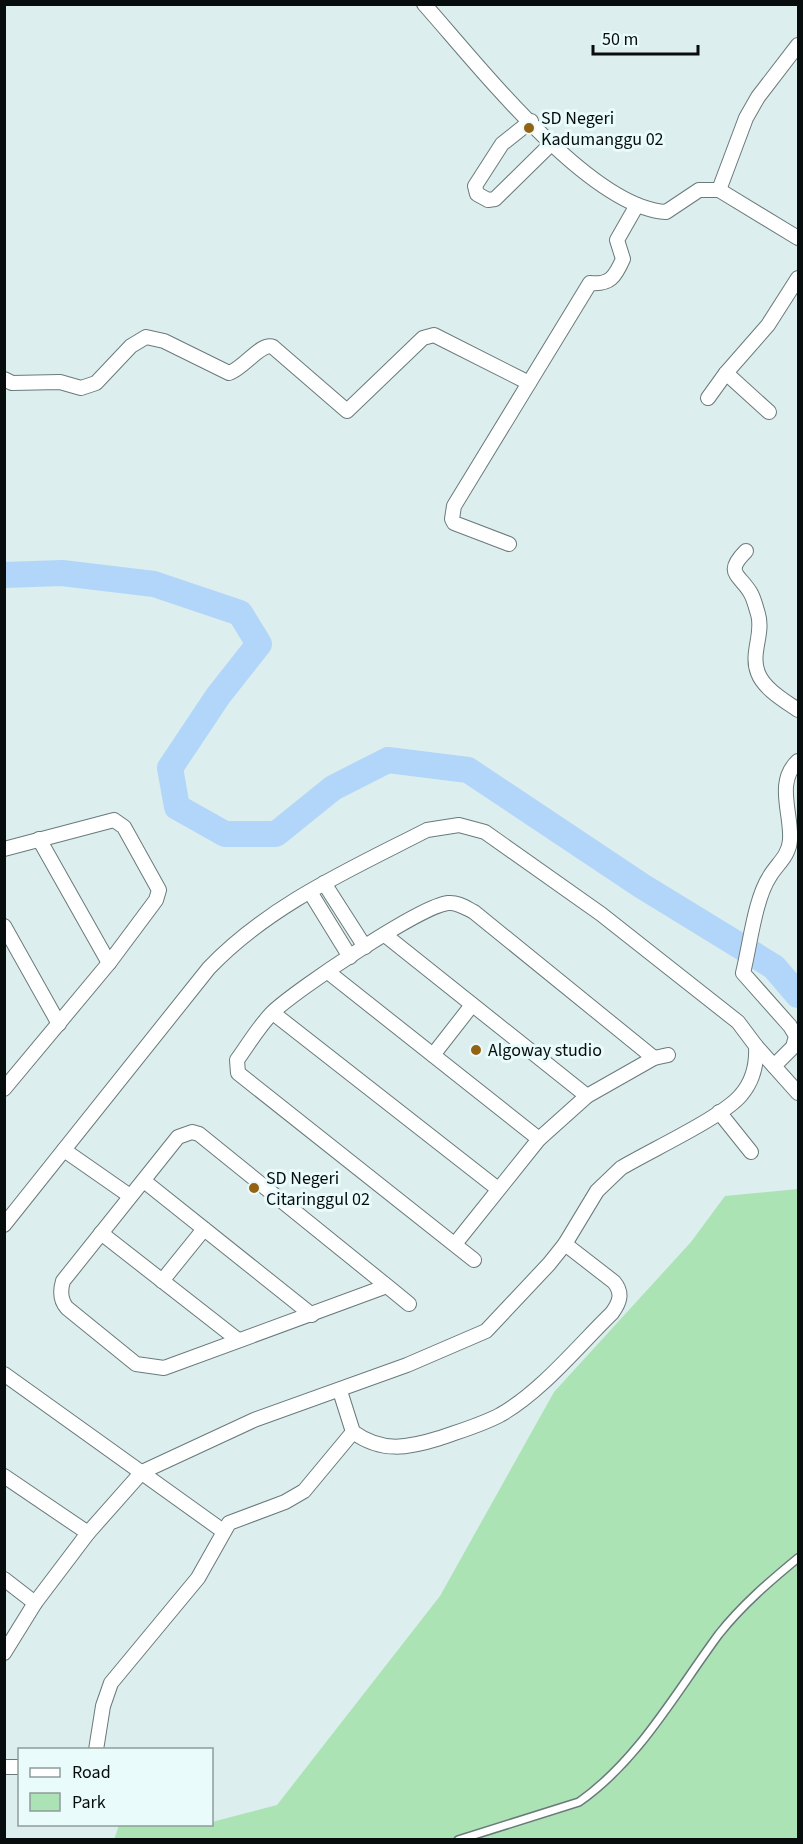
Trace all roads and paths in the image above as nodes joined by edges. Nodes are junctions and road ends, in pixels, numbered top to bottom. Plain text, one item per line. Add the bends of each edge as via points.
1 (424, 4) edge
2 (798, 45) edge
3 (531, 121) junction
4 (552, 143) junction
5 (719, 190) junction
6 (637, 206) junction
7 (798, 238) edge
8 (798, 278) edge
9 (726, 373) junction
10 (4, 379) edge
11 (529, 383) junction
12 (708, 398) dead end
13 (769, 412) dead end
14 (508, 543) dead end
15 (746, 551) dead end
16 (798, 710) edge
17 (798, 761) edge
18 (39, 839) junction
19 (4, 849) edge
20 (324, 883) junction
21 (310, 892) junction
22 (4, 926) edge
23 (385, 935) junction
24 (365, 947) junction
25 (350, 957) junction
26 (109, 963) junction
27 (328, 972) junction
28 (472, 1005) junction
29 (273, 1013) junction
30 (59, 1024) junction
31 (756, 1046) junction
32 (433, 1055) junction
33 (668, 1055) dead end
34 (654, 1058) junction
35 (774, 1066) junction
36 (5, 1087) edge
37 (798, 1093) edge
38 (587, 1096) junction
39 (719, 1112) junction
40 (538, 1138) junction
41 (64, 1150) junction
42 (751, 1152) dead end
43 (144, 1181) junction
44 (498, 1189) junction
45 (130, 1196) junction
46 (4, 1226) edge
47 (204, 1229) junction
48 (101, 1233) junction
49 (455, 1244) junction
50 (565, 1244) junction
51 (474, 1260) dead end
52 (162, 1281) junction
53 (387, 1286) junction
54 (409, 1304) dead end
55 (312, 1315) junction
56 (238, 1341) junction
57 (6, 1376) edge
58 (340, 1391) junction
59 (353, 1432) junction
60 (142, 1472) junction
61 (4, 1476) edge
62 (223, 1531) junction
63 (88, 1533) junction
64 (798, 1558) edge
65 (4, 1580) edge
66 (35, 1603) junction
67 (4, 1653) edge
68 (96, 1748) edge
69 (458, 1839) edge

1 - 3 street
2 - 5 street via 746,118
3 - 4 street
3 - 4 street via 502,144 475,186 477,194 495,200
4 - 6 street via 594,180
5 - 6 street via 699,190 666,212
5 - 7 street
6 - 11 street via 617,240 623,259 611,281 604,285 590,283
8 - 9 street via 768,325
9 - 12 street
9 - 13 street
10 - 11 street via 12,383 60,382 89,387 131,346 146,337 155,337 229,373 239,370 267,345 347,411 423,338 434,335
11 - 14 street via 452,513 459,526
15 - 16 street via 734,570 750,592 759,617 754,655 758,672 762,682
17 - 35 street via 789,773 786,788 788,848 763,887 743,973 796,1036 793,1047
18 - 19 street
18 - 26 street
18 - 26 street via 114,820 124,827 157,885 156,900
20 - 21 street
20 - 24 street
20 - 31 street via 427,830 459,825 479,829 601,914 738,1022
21 - 25 street
21 - 41 street via 256,925 225,951
22 - 30 street
23 - 24 street
23 - 28 street
23 - 34 street via 435,907 461,905
24 - 25 street
25 - 27 street
26 - 30 street
27 - 29 street
27 - 32 street
28 - 32 street
28 - 38 street
29 - 44 street
29 - 49 street via 237,1060 238,1073
30 - 36 street
31 - 35 street
31 - 39 street via 757,1058 749,1083 734,1102
32 - 40 street
33 - 34 street
34 - 38 street
35 - 37 street
38 - 40 street
39 - 42 street
39 - 50 street via 609,1178
40 - 44 street
41 - 45 street
41 - 46 street
43 - 45 street
43 - 47 street
43 - 53 street via 178,1137 192,1131 199,1134
44 - 49 street
45 - 48 street
47 - 52 street
47 - 55 street
48 - 52 street
48 - 56 street via 63,1281 61,1296 67,1308 136,1364 164,1368
49 - 51 street
50 - 58 street via 486,1331
50 - 59 street via 614,1282 619,1288 619,1300 612,1313 519,1402 481,1424 413,1447 383,1446
52 - 56 street
53 - 54 street
53 - 55 street
55 - 56 street
57 - 60 street
58 - 59 street
58 - 60 street via 254,1420
59 - 62 street via 303,1491 285,1502 235,1520
60 - 62 street
60 - 63 street
61 - 63 street
62 - 68 street via 198,1578 111,1683
63 - 66 street
64 - 69 lane via 743,1606 632,1754 590,1795 579,1803
65 - 66 street
66 - 67 street

